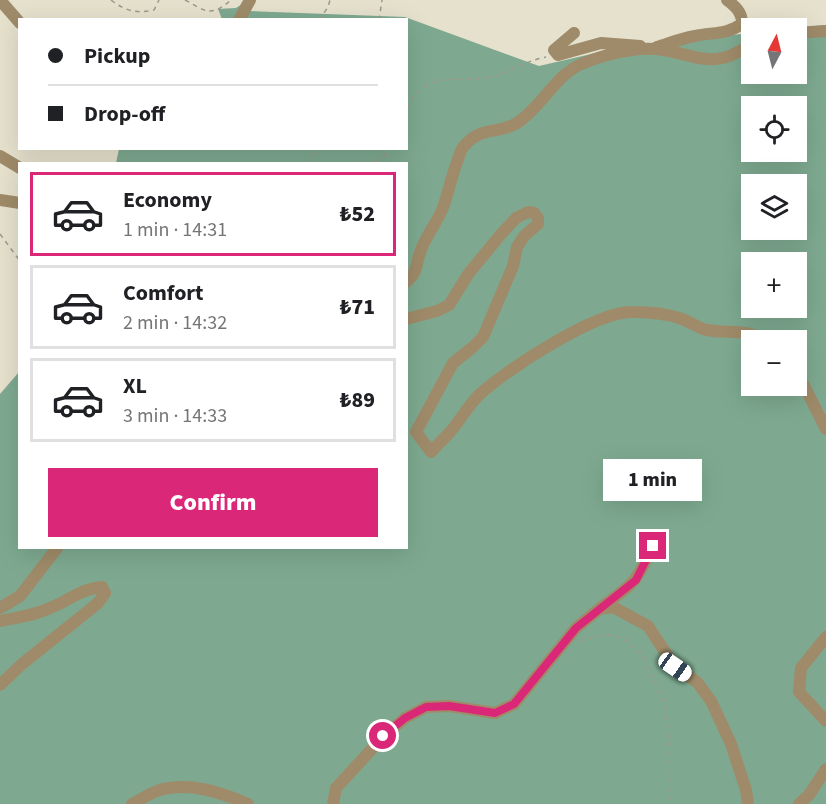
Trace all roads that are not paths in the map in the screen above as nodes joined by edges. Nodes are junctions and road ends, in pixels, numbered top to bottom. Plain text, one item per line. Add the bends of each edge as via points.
1 (0, 0) edge
2 (250, 0) edge
3 (727, 0) edge
4 (240, 18) edge
5 (18, 21) edge
6 (826, 31) edge
7 (807, 32) edge
8 (574, 33) dead end
9 (653, 48) junction
10 (741, 50) edge
11 (0, 156) edge
12 (18, 167) edge
13 (0, 200) edge
14 (18, 203) edge
15 (408, 280) edge
16 (408, 318) edge
17 (741, 333) edge
18 (807, 391) edge
19 (826, 429) edge
20 (653, 546) dead end
21 (56, 549) edge
22 (0, 608) edge
23 (599, 609) junction
24 (0, 621) edge
25 (826, 637) edge
26 (0, 685) edge
27 (826, 722) edge
28 (826, 770) edge
29 (132, 804) edge
30 (248, 804) edge
31 (333, 804) edge
32 (748, 804) edge
33 (799, 804) edge

1 - 5 street
2 - 4 street
3 - 9 street via 740,11 742,23 737,27
6 - 7 street
8 - 9 street via 554,50 558,55 602,43
9 - 10 street via 717,59
9 - 15 street via 611,54 577,66 526,116 504,129 480,132 463,147 441,213 425,240 414,276
11 - 12 street
13 - 14 street
16 - 17 street via 448,305 506,228 521,215 534,213 538,224 517,247 487,331 453,363 416,432 430,452 496,382 558,341 605,318 630,311 682,319 706,330
18 - 19 street
20 - 23 street via 636,580
21 - 22 street via 20,596
23 - 31 street via 576,628 514,704 495,713 426,707 405,718 383,736 336,788
23 - 32 street via 614,607 648,626 675,667 697,682 711,701 730,744
24 - 26 street via 49,609 96,587 105,592 98,603
25 - 27 street via 801,668 799,692
28 - 33 street
29 - 30 street via 156,791 182,786 223,793

